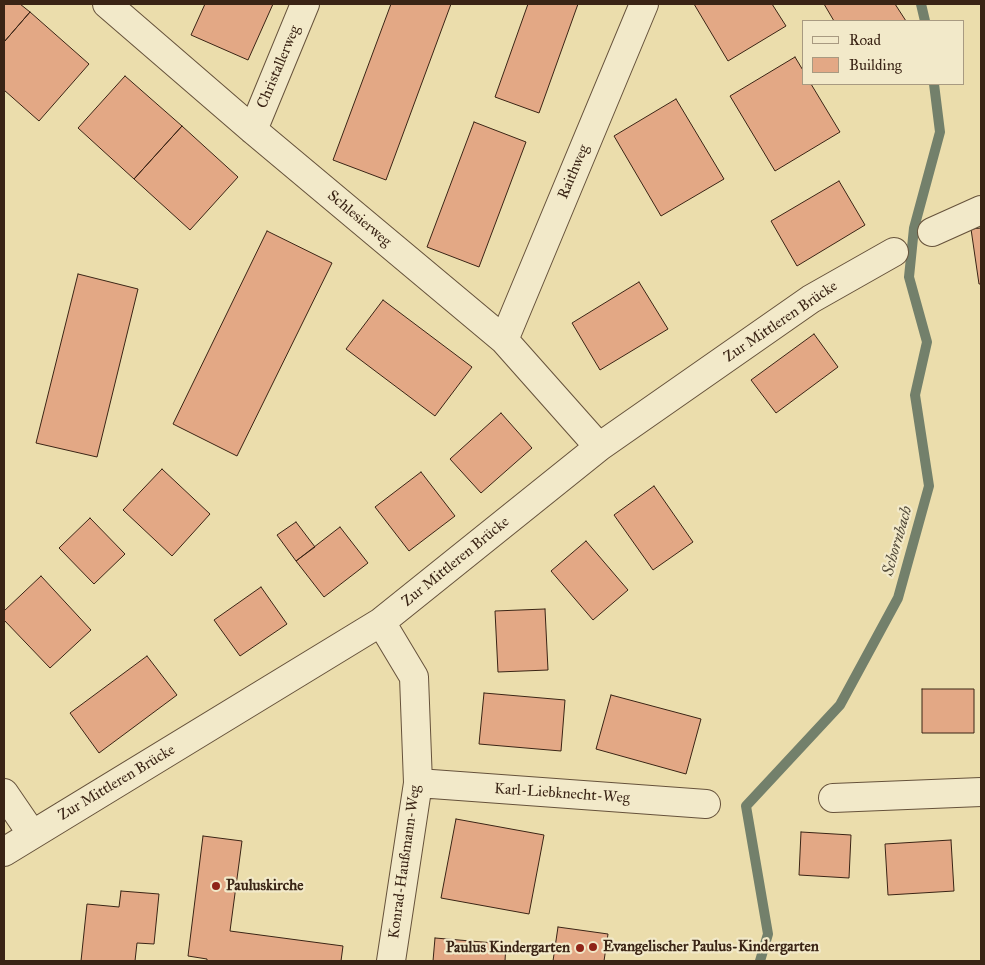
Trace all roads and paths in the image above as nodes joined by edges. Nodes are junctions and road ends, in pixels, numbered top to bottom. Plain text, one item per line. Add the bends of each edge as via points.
1 (107, 4) edge
2 (305, 4) edge
3 (644, 4) edge
4 (253, 130) junction
5 (981, 210) edge
6 (932, 232) dead end
7 (894, 252) dead end
8 (504, 340) junction
9 (599, 447) junction
10 (381, 622) junction
11 (418, 783) junction
12 (981, 792) edge
13 (4, 793) edge
14 (833, 798) dead end
15 (706, 804) dead end
16 (32, 834) junction
17 (4, 852) edge
18 (390, 961) edge

1 - 4 street, Schlesierweg
2 - 4 street, Christallerweg
3 - 8 street, Raithweg
4 - 8 street, Schlesierweg
5 - 6 street
7 - 9 street, Zur Mittleren Brücke via 811,299
8 - 9 street, Schlesierweg
9 - 10 street, Zur Mittleren Brücke
10 - 11 street, Konrad-Haußmann-Weg via 414,677
10 - 16 street, Zur Mittleren Brücke
11 - 15 street, Karl-Liebknecht-Weg
11 - 18 street, Konrad-Haußmann-Weg
12 - 14 street
13 - 16 street
16 - 17 street, Zur Mittleren Brücke

